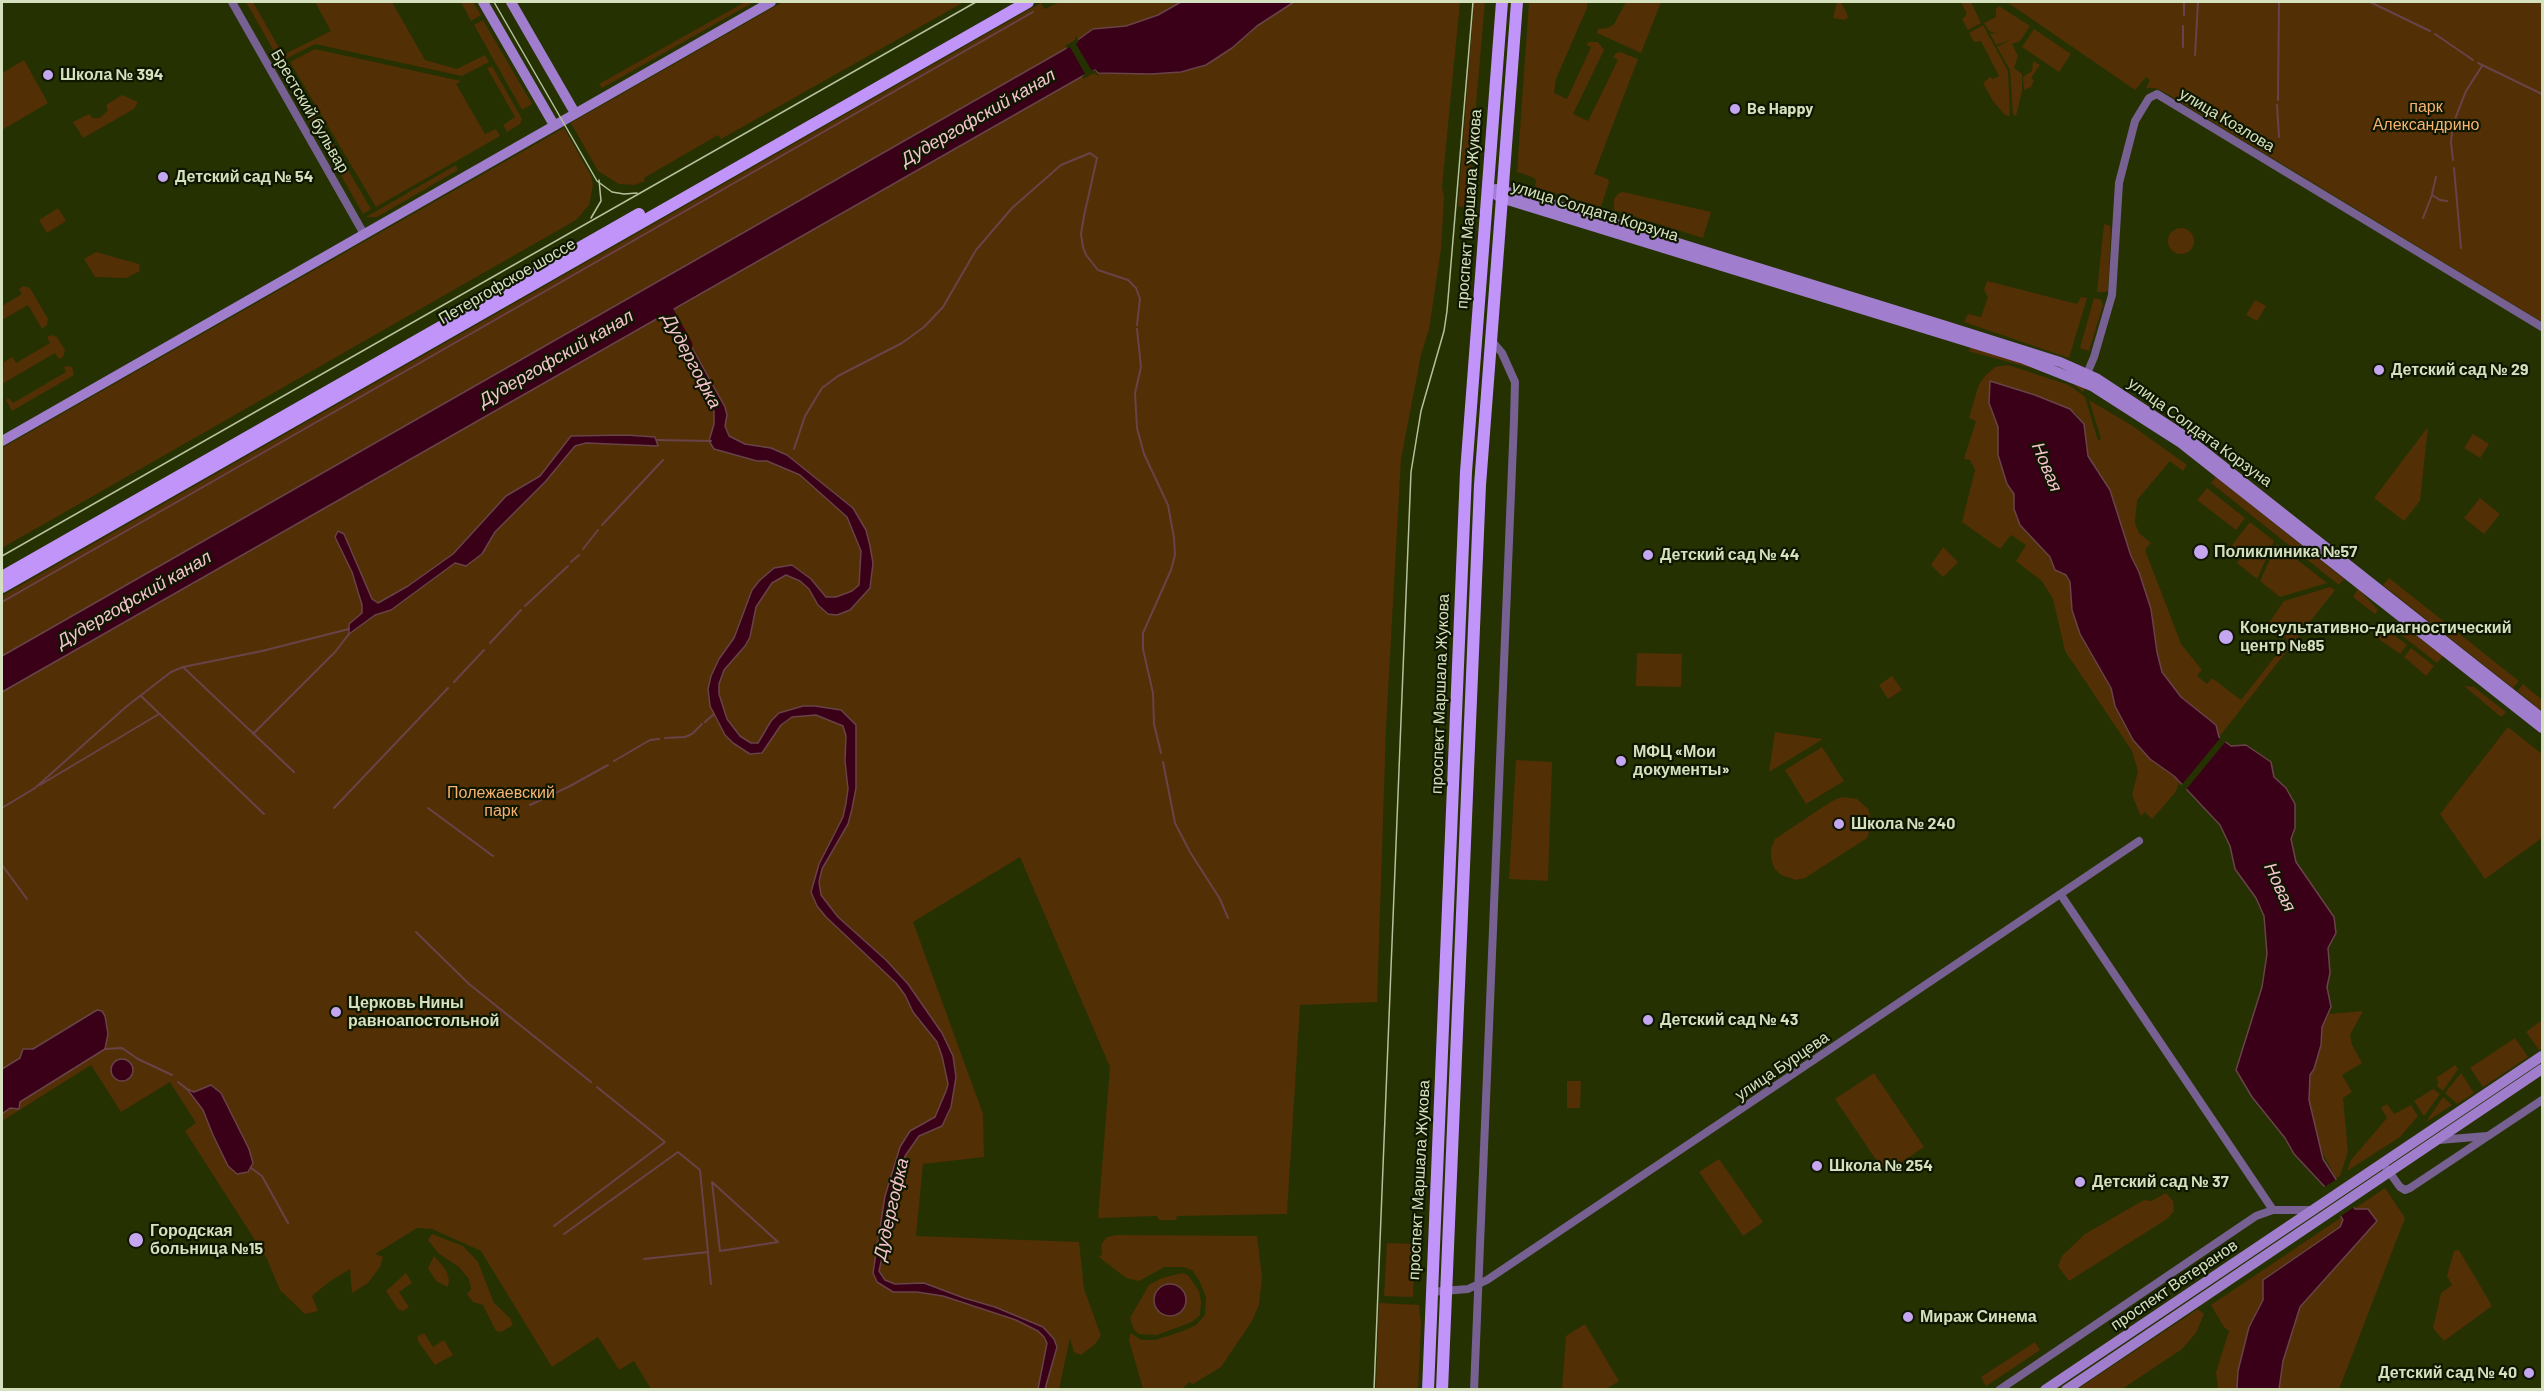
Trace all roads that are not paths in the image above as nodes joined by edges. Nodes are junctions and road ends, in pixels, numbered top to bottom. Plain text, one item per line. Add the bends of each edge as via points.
1 (232, 2) edge
2 (483, 2) edge
3 (511, 2) edge
4 (771, 2) edge
5 (1011, 2) edge
6 (1028, 2) edge
7 (1502, 2) edge
8 (1517, 2) edge
9 (575, 113) junction
10 (554, 125) junction
11 (1487, 189) junction
12 (1501, 193) junction
13 (364, 234) junction
14 (2542, 327) edge
15 (1490, 339) junction
16 (2085, 377) junction
17 (2, 441) edge
18 (2, 577) edge
19 (2, 587) edge
20 (2542, 718) edge
21 (2542, 728) edge
22 (2139, 841) dead end
23 (2061, 895) junction
24 (2542, 1056) edge
25 (2542, 1070) edge
26 (2542, 1100) edge
27 (2489, 1136) junction
28 (2438, 1140) junction
29 (2386, 1167) junction
30 (2272, 1210) junction
31 (2320, 1210) junction
32 (1479, 1285) junction
33 (1431, 1292) junction
34 (1446, 1292) junction
35 (1428, 1389) edge
36 (1442, 1389) edge
37 (1474, 1389) edge
38 (1999, 1389) edge
39 (2045, 1389) edge
40 (2066, 1389) edge

1 - 13 street, Брестский бульвар
2 - 10 street
3 - 9 street
4 - 9 street
5 - 18 main road, Петергофское шоссе
6 - 19 main road, Петергофское шоссе
7 - 11 main road, проспект Маршала Жукова
8 - 12 main road, проспект Маршала Жукова
9 - 10 street
10 - 13 street
11 - 12 street, улица Солдата Корзуна
11 - 33 main road, проспект Маршала Жукова via 1466,472
12 - 15 main road, проспект Маршала Жукова
12 - 16 street, улица Солдата Корзуна
13 - 17 street
14 - 16 street, улица Козлова via 2157,94 2149,98 2135,121 2119,183 2112,295
15 - 32 street via 1509,367 1515,382 1515,401
15 - 34 main road, проспект Маршала Жукова via 1480,484
16 - 20 street, улица Солдата Корзуна via 2114,387 2186,436
16 - 21 street, улица Солдата Корзуна via 2181,443
22 - 23 street, улица Бурцева
23 - 30 street
23 - 32 street, улица Бурцева
24 - 29 street
25 - 28 street
26 - 27 street
27 - 28 street
27 - 29 street via 2405,1190
28 - 29 street
29 - 31 street
30 - 31 street
30 - 38 street via 2256,1216
31 - 39 street, проспект Ветеранов
31 - 40 street, проспект Ветеранов
32 - 34 street, улица Бурцева
32 - 37 street
33 - 34 street, улица Бурцева
33 - 35 main road, проспект Маршала Жукова
34 - 36 main road, проспект Маршала Жукова

